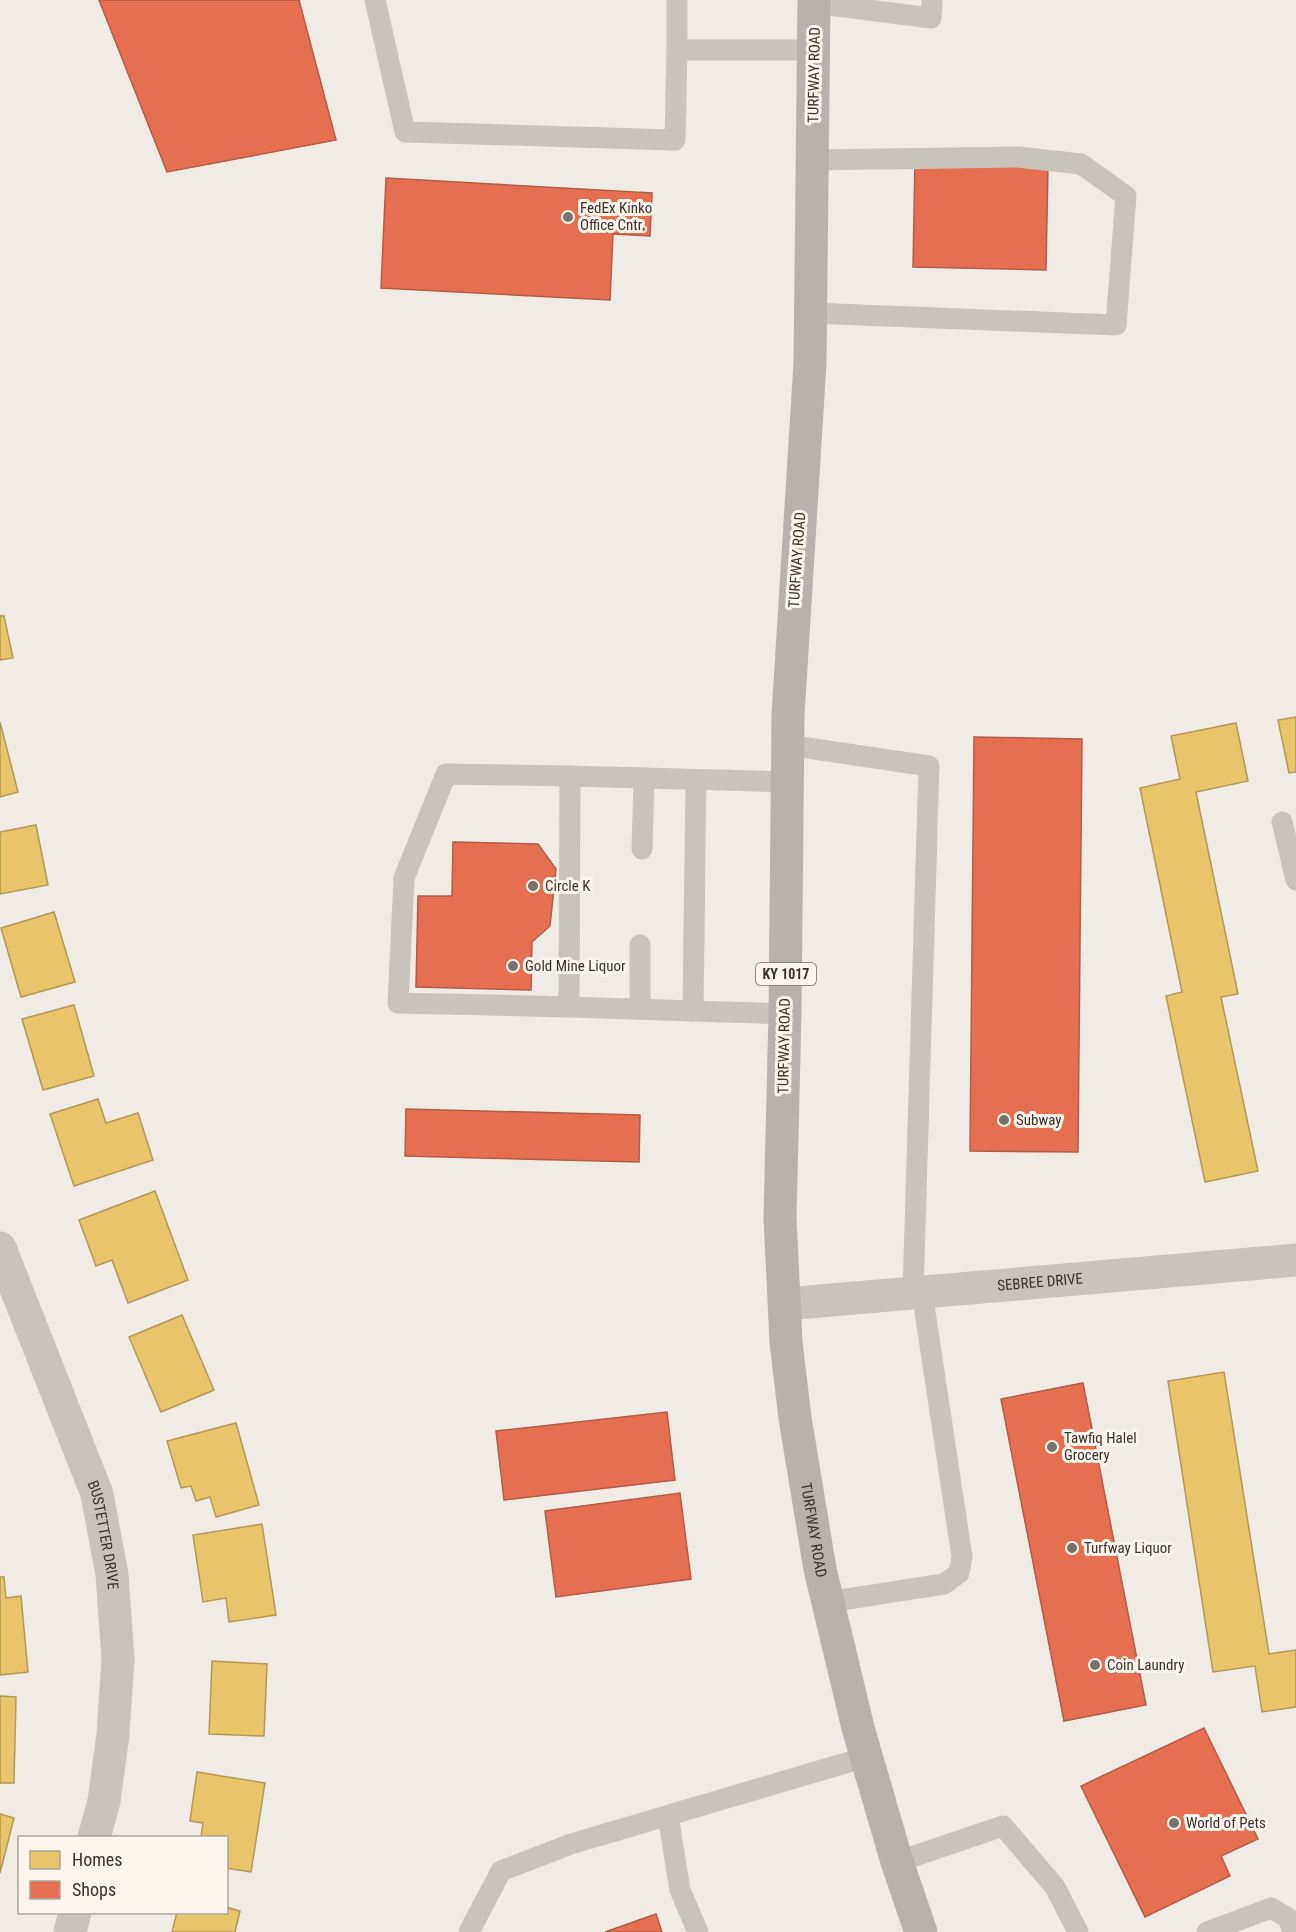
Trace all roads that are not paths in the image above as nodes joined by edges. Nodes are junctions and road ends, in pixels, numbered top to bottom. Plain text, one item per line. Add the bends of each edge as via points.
1 (375, 0) edge
2 (677, 0) edge
3 (814, 2) edge
4 (931, 9) edge
5 (677, 50) junction
6 (814, 50) junction
7 (813, 160) junction
8 (811, 313) junction
9 (788, 745) junction
10 (570, 776) junction
11 (644, 779) junction
12 (696, 780) junction
13 (787, 782) junction
14 (1282, 822) dead end
15 (642, 849) dead end
16 (1296, 880) edge
17 (640, 945) dead end
18 (569, 1007) junction
19 (640, 1009) junction
20 (693, 1011) junction
21 (786, 1014) junction
22 (0, 1248) edge
23 (1296, 1260) edge
24 (918, 1293) junction
25 (785, 1304) junction
26 (828, 1602) junction
27 (866, 1757) junction
28 (668, 1815) junction
29 (95, 1836) edge
30 (897, 1862) junction
31 (74, 1914) edge
32 (70, 1932) edge
33 (469, 1932) edge
34 (698, 1932) edge
35 (921, 1932) edge
36 (1078, 1932) edge
37 (1207, 1932) edge
38 (1293, 1932) edge

1 - 5 lane via 405,132 675,140
2 - 5 lane
3 - 4 lane
3 - 6 main road, TURFWAY ROAD / KY 1017
5 - 6 lane
6 - 7 main road, TURFWAY ROAD / KY 1017
7 - 8 main road, TURFWAY ROAD / KY 1017
7 - 8 lane via 1018,157 1081,164 1126,196 1116,325
8 - 9 main road, TURFWAY ROAD / KY 1017
9 - 13 main road, TURFWAY ROAD / KY 1017
9 - 24 lane via 929,766
10 - 11 lane
10 - 18 lane
10 - 18 lane via 446,774 404,878 398,1003
11 - 12 lane
11 - 15 lane
12 - 13 lane
12 - 20 lane
13 - 21 main road, TURFWAY ROAD / KY 1017
14 - 16 lane
17 - 19 lane
18 - 19 lane
19 - 20 lane
20 - 21 lane
21 - 25 main road, TURFWAY ROAD / KY 1017 via 780,1218
22 - 29 street, BUSTETTER DRIVE via 97,1494 112,1575 118,1659 104,1801
23 - 24 street, SEBREE DRIVE
24 - 25 street, SEBREE DRIVE
24 - 26 lane via 962,1557 958,1573 944,1584
25 - 26 main road, TURFWAY ROAD / KY 1017 via 795,1418
26 - 27 main road, TURFWAY ROAD / KY 1017
27 - 28 lane
27 - 30 main road, TURFWAY ROAD / KY 1017
28 - 33 lane via 571,1844 501,1871
28 - 34 lane via 680,1890
30 - 35 main road, TURFWAY ROAD / KY 1017
30 - 36 lane via 1003,1826 1055,1887
31 - 32 street
37 - 38 lane via 1271,1908 1288,1918

